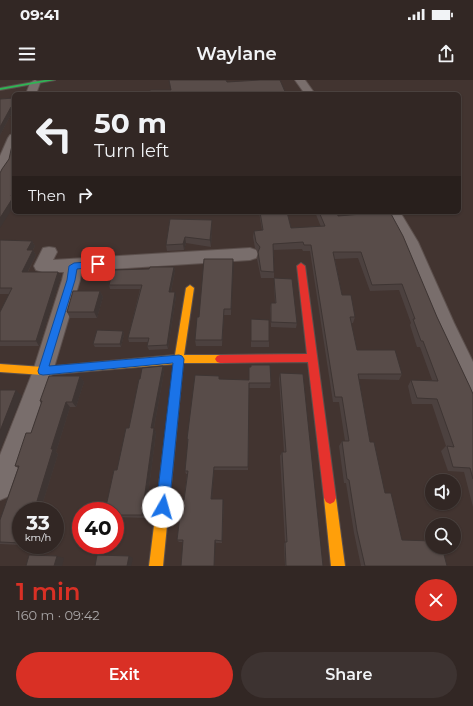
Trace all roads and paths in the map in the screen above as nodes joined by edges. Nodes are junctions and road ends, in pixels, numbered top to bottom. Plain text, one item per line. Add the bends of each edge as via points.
1 (53, 80) edge
2 (300, 80) edge
3 (35, 83) junction
4 (0, 89) edge
5 (32, 92) edge
6 (309, 92) edge
7 (12, 143) edge
8 (0, 170) edge
9 (394, 214) edge
10 (49, 252) dead end
11 (250, 254) dead end
12 (74, 266) junction
13 (301, 266) dead end
14 (190, 288) dead end
15 (313, 358) junction
16 (179, 359) junction
17 (0, 368) edge
18 (43, 371) junction
19 (473, 384) edge
20 (0, 487) edge
21 (156, 566) edge
22 (338, 566) edge

1 - 3 street
2 - 6 street
3 - 4 street
3 - 5 street
7 - 8 street
9 - 19 street via 410,242
10 - 12 street via 42,266
11 - 12 street
12 - 18 street
13 - 15 street
14 - 16 street
15 - 16 street
15 - 22 street
16 - 18 street
16 - 21 street
17 - 18 street
18 - 20 street

